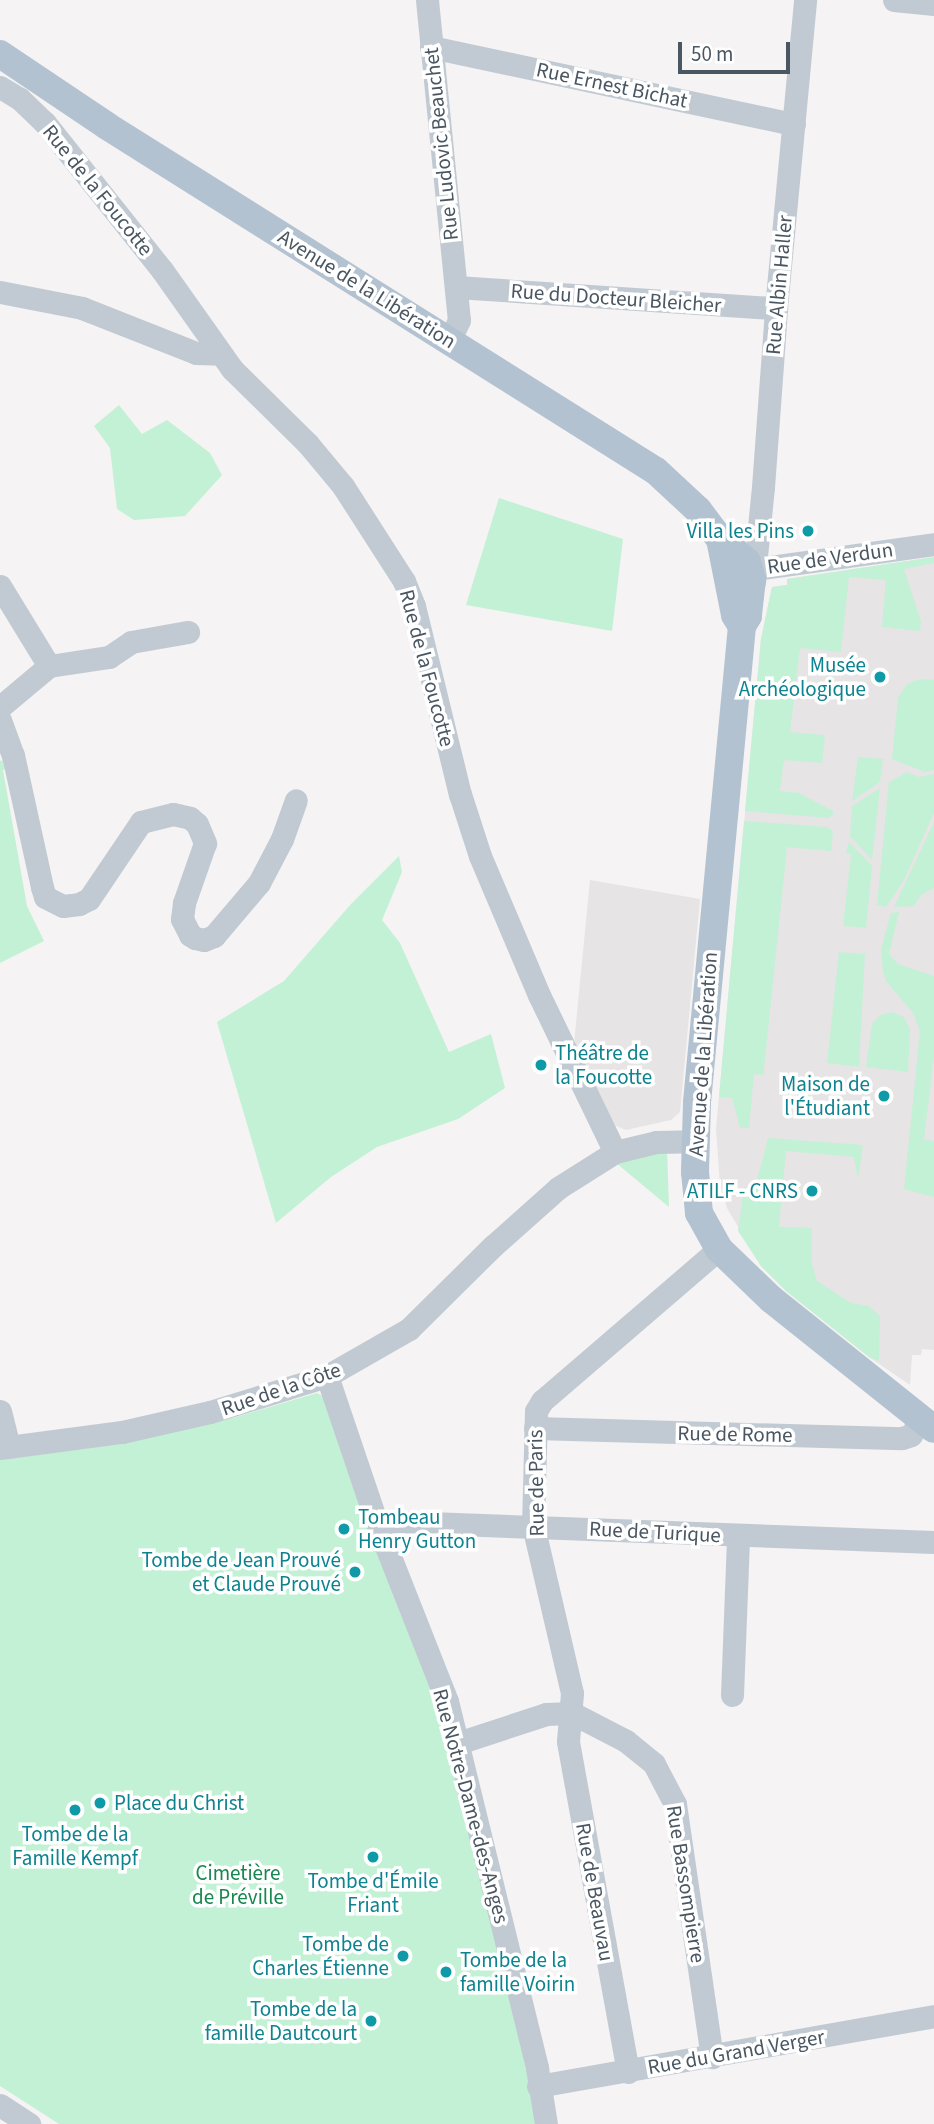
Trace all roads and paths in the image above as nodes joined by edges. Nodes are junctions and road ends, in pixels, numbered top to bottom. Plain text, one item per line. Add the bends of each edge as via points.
1 (427, 0) edge
2 (805, 0) edge
3 (894, 0) edge
4 (934, 4) edge
5 (431, 47) junction
6 (0, 54) edge
7 (0, 87) edge
8 (794, 124) junction
9 (456, 287) junction
10 (0, 292) edge
11 (776, 308) junction
12 (449, 341) junction
13 (221, 354) junction
14 (934, 544) edge
15 (738, 571) junction
16 (0, 586) edge
17 (188, 632) dead end
18 (50, 666) junction
19 (0, 707) edge
20 (0, 720) edge
21 (296, 800) dead end
22 (695, 1140) junction
23 (615, 1152) junction
24 (719, 1249) junction
25 (327, 1376) junction
26 (0, 1411) edge
27 (932, 1425) edge
28 (535, 1428) junction
29 (5, 1448) edge
30 (376, 1521) junction
31 (533, 1526) junction
32 (738, 1536) junction
33 (934, 1542) edge
34 (732, 1695) dead end
35 (572, 1713) junction
36 (458, 1743) junction
37 (934, 2016) edge
38 (712, 2057) junction
39 (628, 2072) junction
40 (538, 2086) junction
41 (0, 2105) edge
42 (29, 2124) edge
43 (547, 2124) edge

1 - 5 street, Rue Ludovic Beauchet
2 - 8 street, Rue Albin Haller
3 - 4 street
5 - 8 street, Rue Ernest Bichat
5 - 9 street, Rue Ludovic Beauchet
6 - 12 main road, Avenue de la Libération
7 - 13 street, Rue de la Foucotte via 46,123 162,270
8 - 11 street, Rue Albin Haller
9 - 11 street, Rue du Docteur Bleicher
9 - 12 street, Rue Ludovic Beauchet via 459,320
10 - 13 street via 82,308 196,354
11 - 15 street, Rue Albin Haller via 757,552
12 - 15 main road, Avenue de la Libération via 656,471 720,538
13 - 23 street, Rue de la Foucotte via 343,486 409,592 480,856 534,983
14 - 15 street, Rue de Verdun
15 - 22 main road, Avenue de la Libération via 748,616 742,626
16 - 18 street
17 - 18 street via 131,642 109,657
18 - 19 street
20 - 21 street via 13,755 41,887 45,897 63,906 89,899 141,822 163,814 183,816 197,824 205,843 182,919 195,938 214,936 260,883
22 - 23 street, Rue de la Côte via 656,1142
22 - 24 main road, Avenue de la Libération via 699,1213
23 - 25 street, Rue de la Côte via 533,1209 409,1329
24 - 27 main road, Avenue de la Libération via 790,1316
24 - 28 street, Rue de Paris via 542,1401
25 - 29 street, Rue de la Côte via 210,1412 122,1432
25 - 30 street, Rue Notre-Dame-des-Anges
26 - 29 street
27 - 28 street, Rue de Rome via 918,1424 911,1435 902,1438
28 - 31 street, Rue de Paris
30 - 31 street, Rue de Turique
30 - 36 street, Rue Notre-Dame-des-Anges via 447,1701
31 - 32 street, Rue de Turique
31 - 35 street, Rue de Paris via 570,1685
32 - 33 street, Rue de Turique
32 - 34 street
35 - 36 street via 546,1714
35 - 38 street, Rue Bassompierre via 641,1752 670,1791 679,1825
35 - 39 street, Rue de Beauvau via 568,1741
36 - 40 street, Rue Notre-Dame-des-Anges
37 - 38 street, Rue du Grand Verger
38 - 39 street, Rue du Grand Verger
39 - 40 street, Rue du Grand Verger
40 - 43 street, Rue Notre-Dame-des-Anges
41 - 42 street

